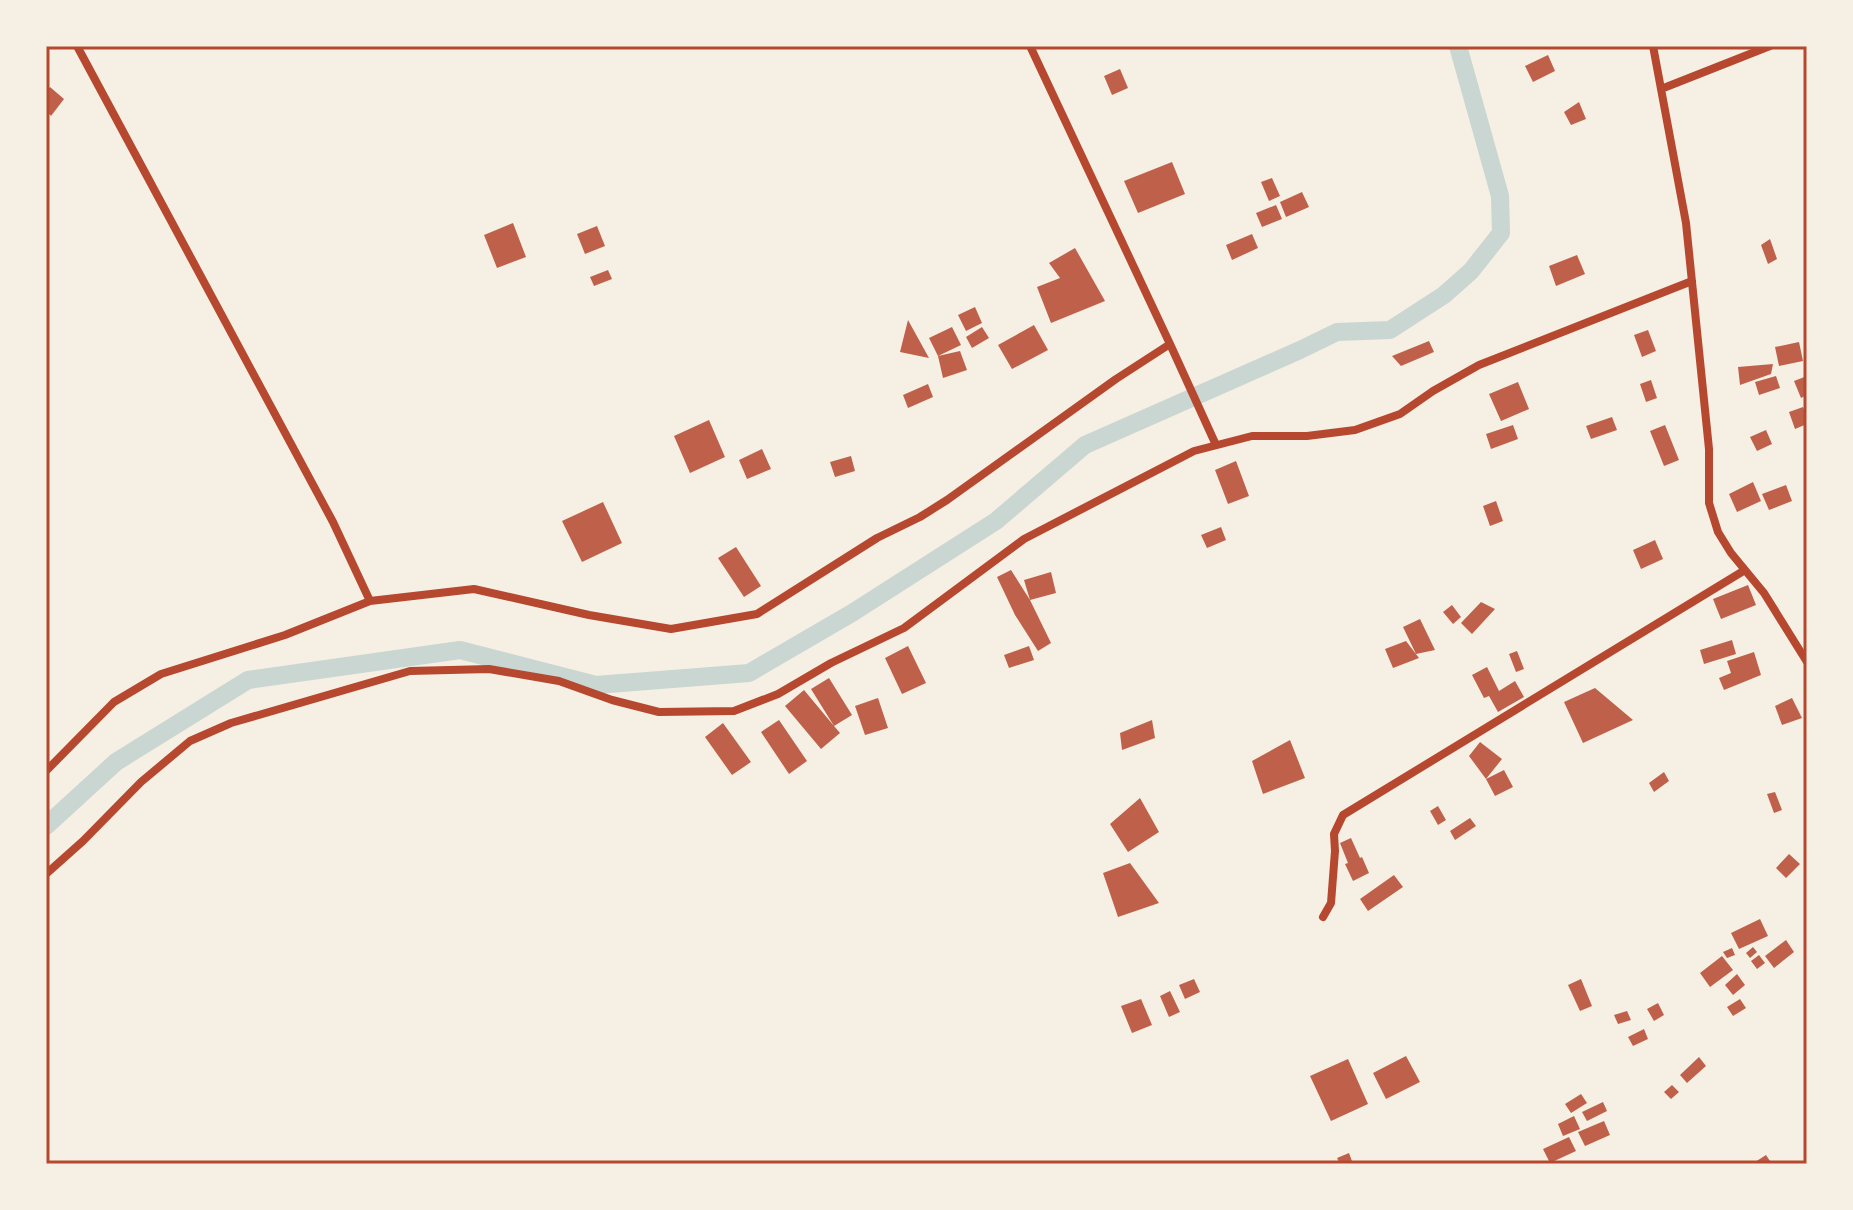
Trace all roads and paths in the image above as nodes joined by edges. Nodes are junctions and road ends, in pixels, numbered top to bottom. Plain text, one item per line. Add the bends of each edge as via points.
1 (77, 46) edge
2 (1030, 46) edge
3 (1653, 46) edge
4 (1770, 46) edge
5 (1661, 89) junction
6 (1692, 281) junction
7 (1170, 344) junction
8 (1216, 445) junction
9 (1745, 570) junction
10 (370, 601) junction
11 (1807, 662) edge
12 (46, 771) edge
13 (46, 874) edge
14 (1323, 917) dead end

1 - 10 street via 333,522
2 - 7 street
3 - 5 street
4 - 5 street
5 - 6 street
6 - 8 street via 1479,365 1400,414 1355,430 1252,436
6 - 9 street via 1709,449 1709,503 1718,532
7 - 8 street
7 - 10 street via 947,500 757,614 671,629 474,589
8 - 13 street via 1148,473 1024,539 904,628 778,694 734,711 659,712 559,681 489,669 410,671 231,723 190,741
9 - 11 street
9 - 14 street via 1343,815 1334,834 1331,903
10 - 12 street via 285,635 161,674 114,702

